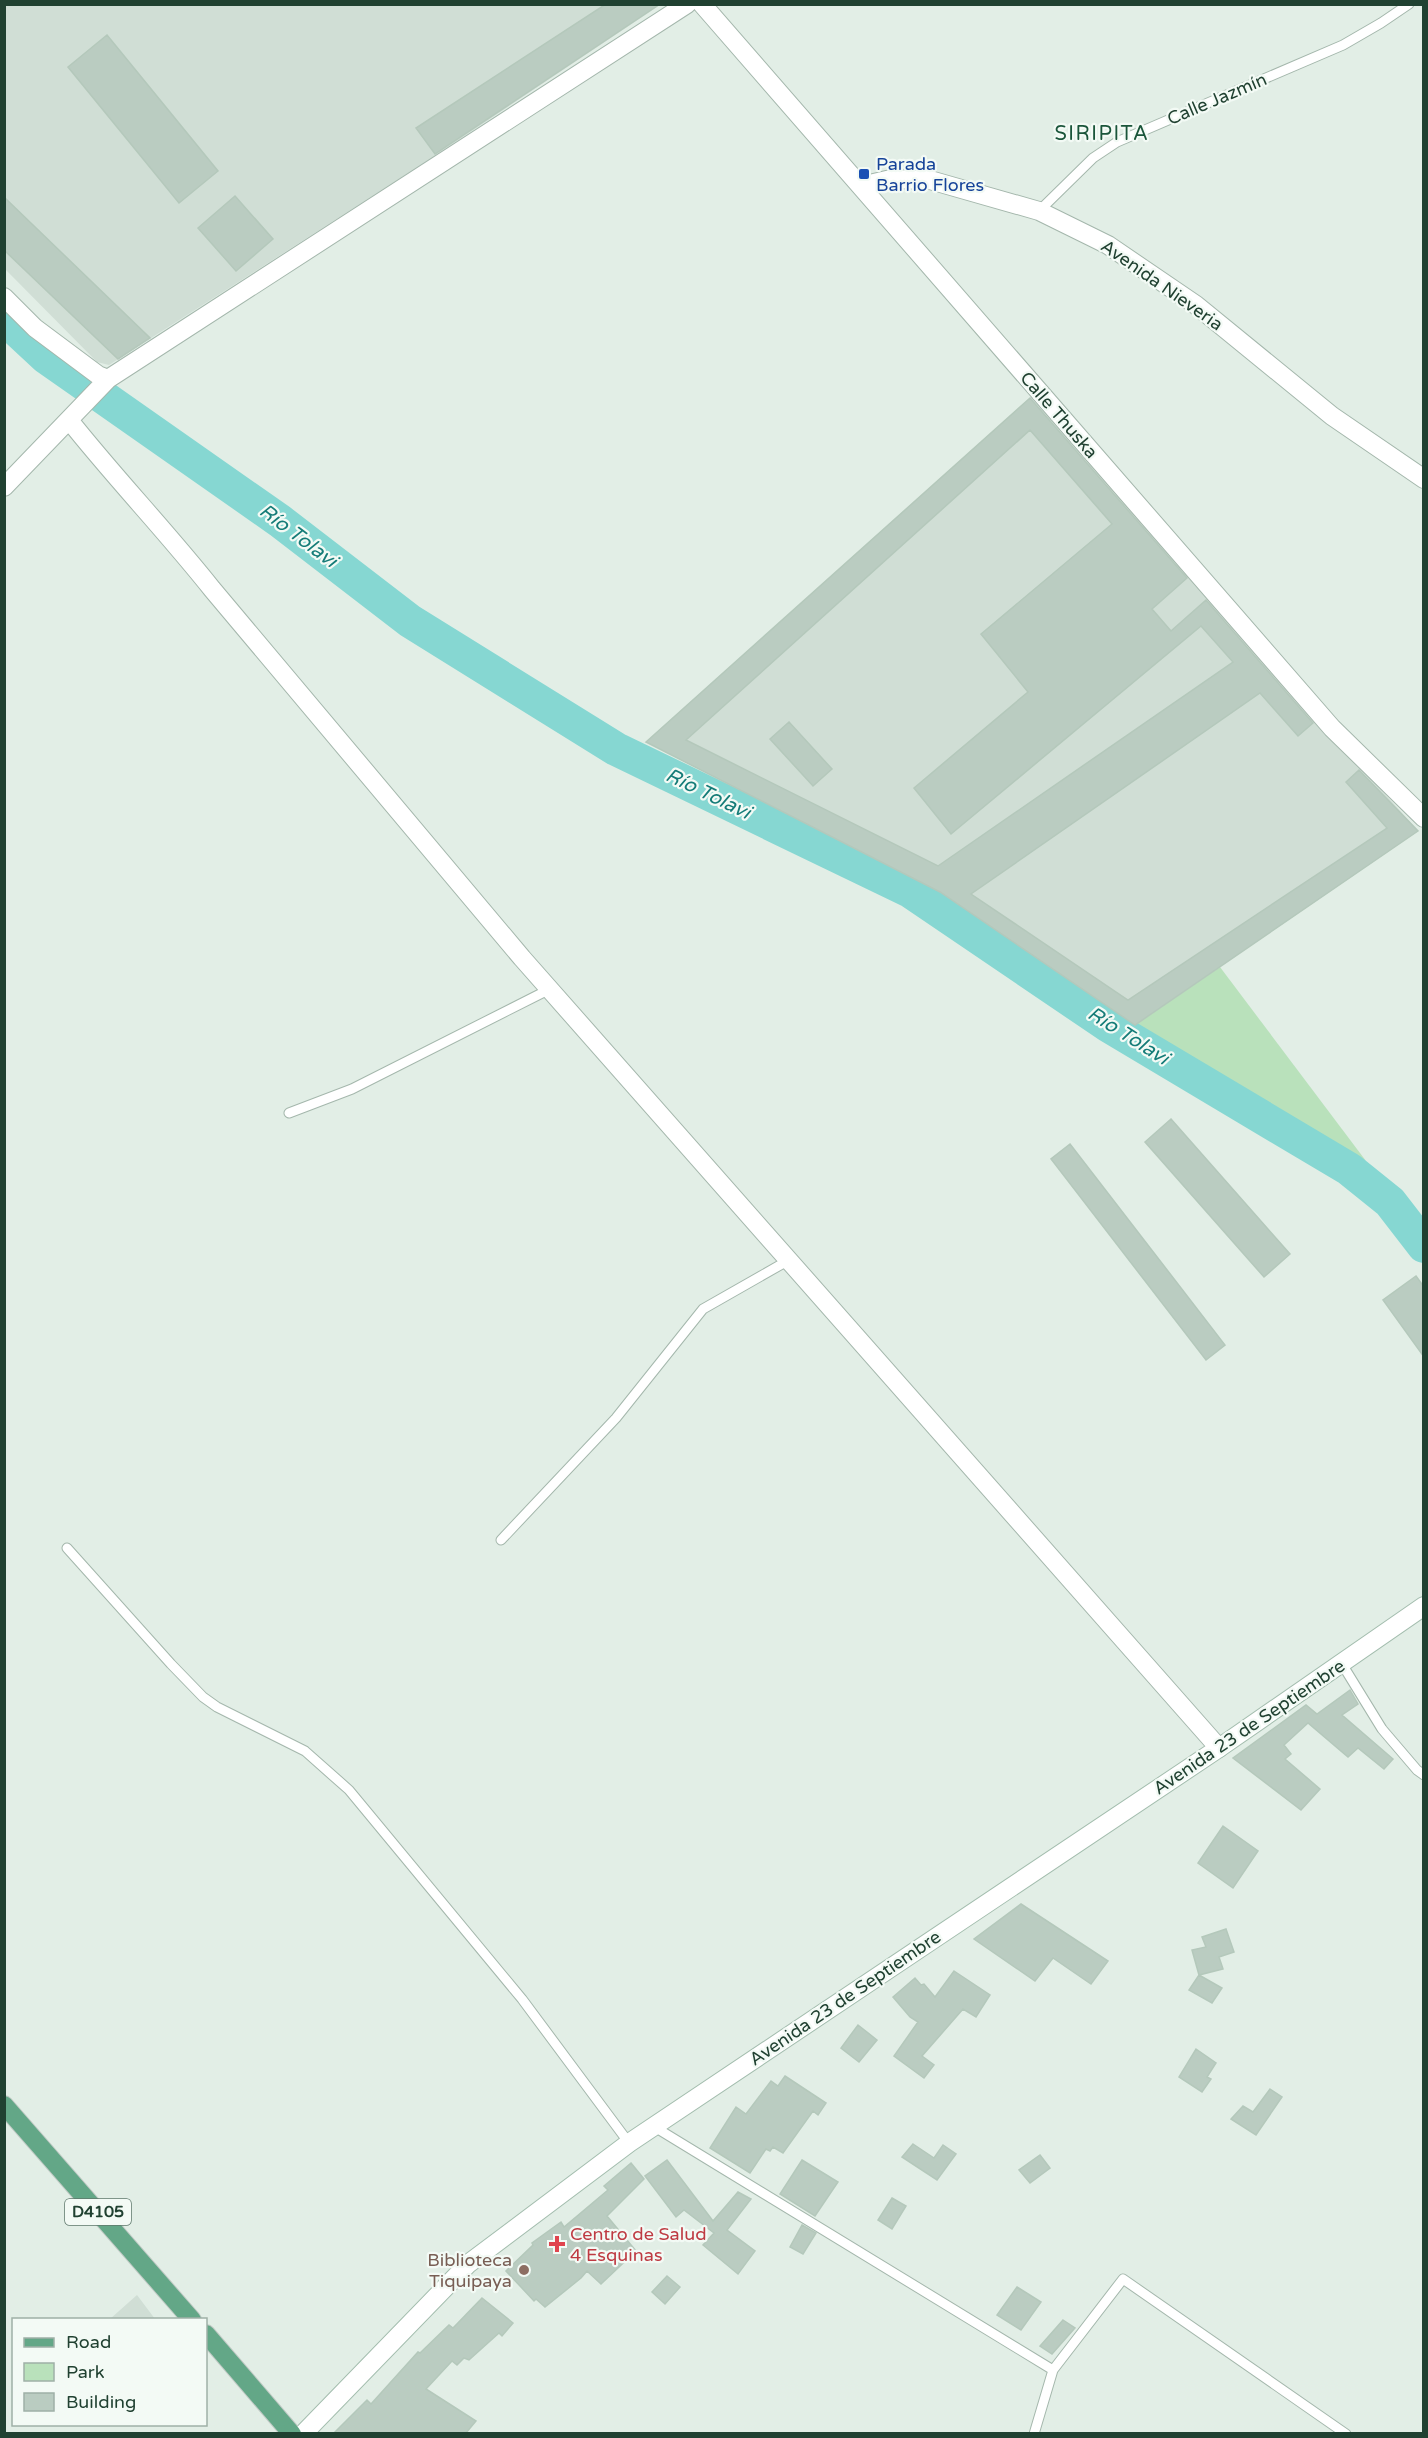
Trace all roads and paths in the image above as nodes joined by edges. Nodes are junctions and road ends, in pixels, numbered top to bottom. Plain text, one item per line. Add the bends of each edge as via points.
1 (687, 4) edge
2 (702, 4) edge
3 (1409, 4) edge
4 (861, 186) junction
5 (1039, 211) junction
6 (4, 297) edge
7 (103, 383) junction
8 (69, 420) junction
9 (1424, 479) edge
10 (4, 487) edge
11 (1424, 818) edge
12 (550, 989) junction
13 (289, 1113) dead end
14 (789, 1260) junction
15 (501, 1540) dead end
16 (67, 1548) dead end
17 (1424, 1606) edge
18 (1342, 1664) junction
19 (1219, 1748) junction
20 (1424, 1775) edge
21 (4, 2105) edge
22 (653, 2126) junction
23 (629, 2143) junction
24 (191, 2318) edge
25 (207, 2335) edge
26 (1053, 2370) junction
27 (292, 2433) edge
28 (303, 2433) edge
29 (1034, 2433) edge
30 (1346, 2433) edge

1 - 7 street
2 - 4 street, Calle Thuska
3 - 5 lane, Calle Jazmín via 1343,45 1117,142 1093,158
4 - 5 street, Avenida Nieveria via 891,179 930,180
4 - 11 street, Calle Thuska via 1332,728
5 - 9 street, Avenida Nieveria via 1108,245 1196,305 1332,416
6 - 7 street via 35,328 98,375
7 - 8 street
8 - 10 street
8 - 12 street
12 - 13 lane via 352,1089
12 - 14 street
14 - 15 lane via 703,1309 616,1418
14 - 19 street
16 - 23 lane via 203,1697 305,1751 348,1790 522,1999
17 - 18 street, Avenida 23 de Septiembre
18 - 19 street, Avenida 23 de Septiembre
18 - 20 lane via 1382,1729
19 - 22 street, Avenida 23 de Septiembre
21 - 24 main road, D4105
22 - 23 street, Avenida 23 de Septiembre
22 - 26 lane
23 - 28 street, Avenida 23 de Septiembre via 468,2264
25 - 27 main road
26 - 29 lane
26 - 30 lane via 1124,2279

